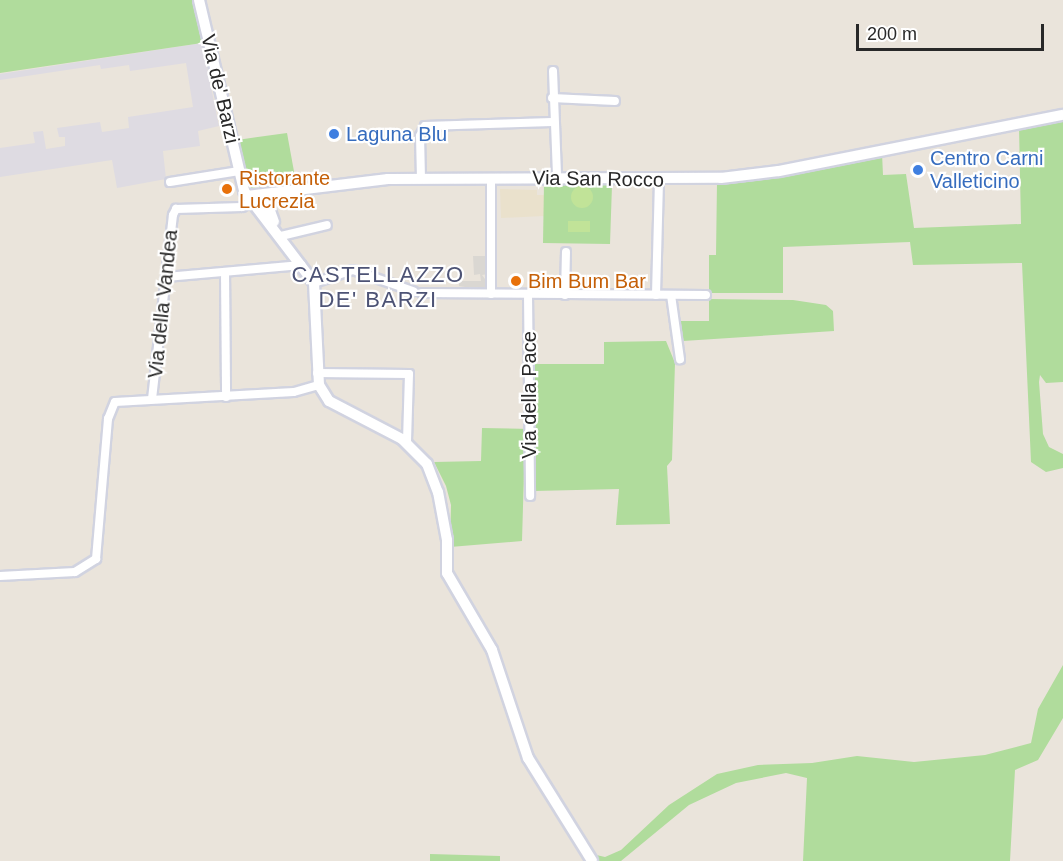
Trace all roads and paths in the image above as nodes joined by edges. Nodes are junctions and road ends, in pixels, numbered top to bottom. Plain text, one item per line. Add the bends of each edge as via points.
1 (199, 0) edge
2 (552, 71) dead end
3 (552, 98) junction
4 (615, 101) dead end
5 (1061, 116) edge
6 (552, 122) junction
7 (238, 171) junction
8 (557, 177) junction
9 (491, 178) junction
10 (420, 179) junction
11 (659, 179) junction
12 (170, 182) dead end
13 (270, 196) junction
14 (252, 203) junction
15 (327, 225) dead end
16 (281, 236) junction
17 (566, 252) dead end
18 (301, 265) junction
19 (225, 272) junction
20 (166, 277) junction
21 (314, 283) junction
22 (413, 291) dead end
23 (422, 293) dead end
24 (491, 294) junction
25 (528, 294) junction
26 (565, 295) junction
27 (656, 295) junction
28 (671, 295) junction
29 (706, 295) dead end
30 (680, 359) dead end
31 (317, 373) junction
32 (319, 385) junction
33 (226, 396) junction
34 (152, 399) junction
35 (407, 443) junction
36 (530, 496) dead end
37 (0, 576) edge
38 (592, 861) edge

1 - 7 street, Via de' Barzi
2 - 3 street
3 - 4 street
3 - 6 street
5 - 11 street, Via San Rocco via 778,171 704,179
6 - 8 street
6 - 10 street via 425,126 420,136
7 - 12 street
7 - 14 street, Via de' Barzi
8 - 9 street, Via San Rocco
8 - 11 street, Via San Rocco
9 - 10 street, Via San Rocco
9 - 24 street
10 - 13 street, Via San Rocco
11 - 27 street
13 - 14 street, Via San Rocco
13 - 16 street
14 - 16 street
14 - 20 street, Via della Vandea via 242,207 176,209
15 - 16 street
16 - 18 street
17 - 26 street
18 - 19 street
18 - 21 street
19 - 20 street
19 - 33 street
20 - 34 street, Via della Vandea
21 - 22 street via 354,270
21 - 31 street
23 - 24 street
24 - 25 street
25 - 26 street
25 - 36 street, Via della Pace
26 - 27 street
27 - 28 street
28 - 29 street
28 - 30 street
31 - 32 street
31 - 35 street via 409,374
32 - 33 street via 304,392
32 - 35 street via 337,406
33 - 34 street
34 - 37 street via 119,400 111,406 100,542 92,566 58,574
35 - 38 street via 427,464 438,492 447,540 447,573 492,650 528,758

